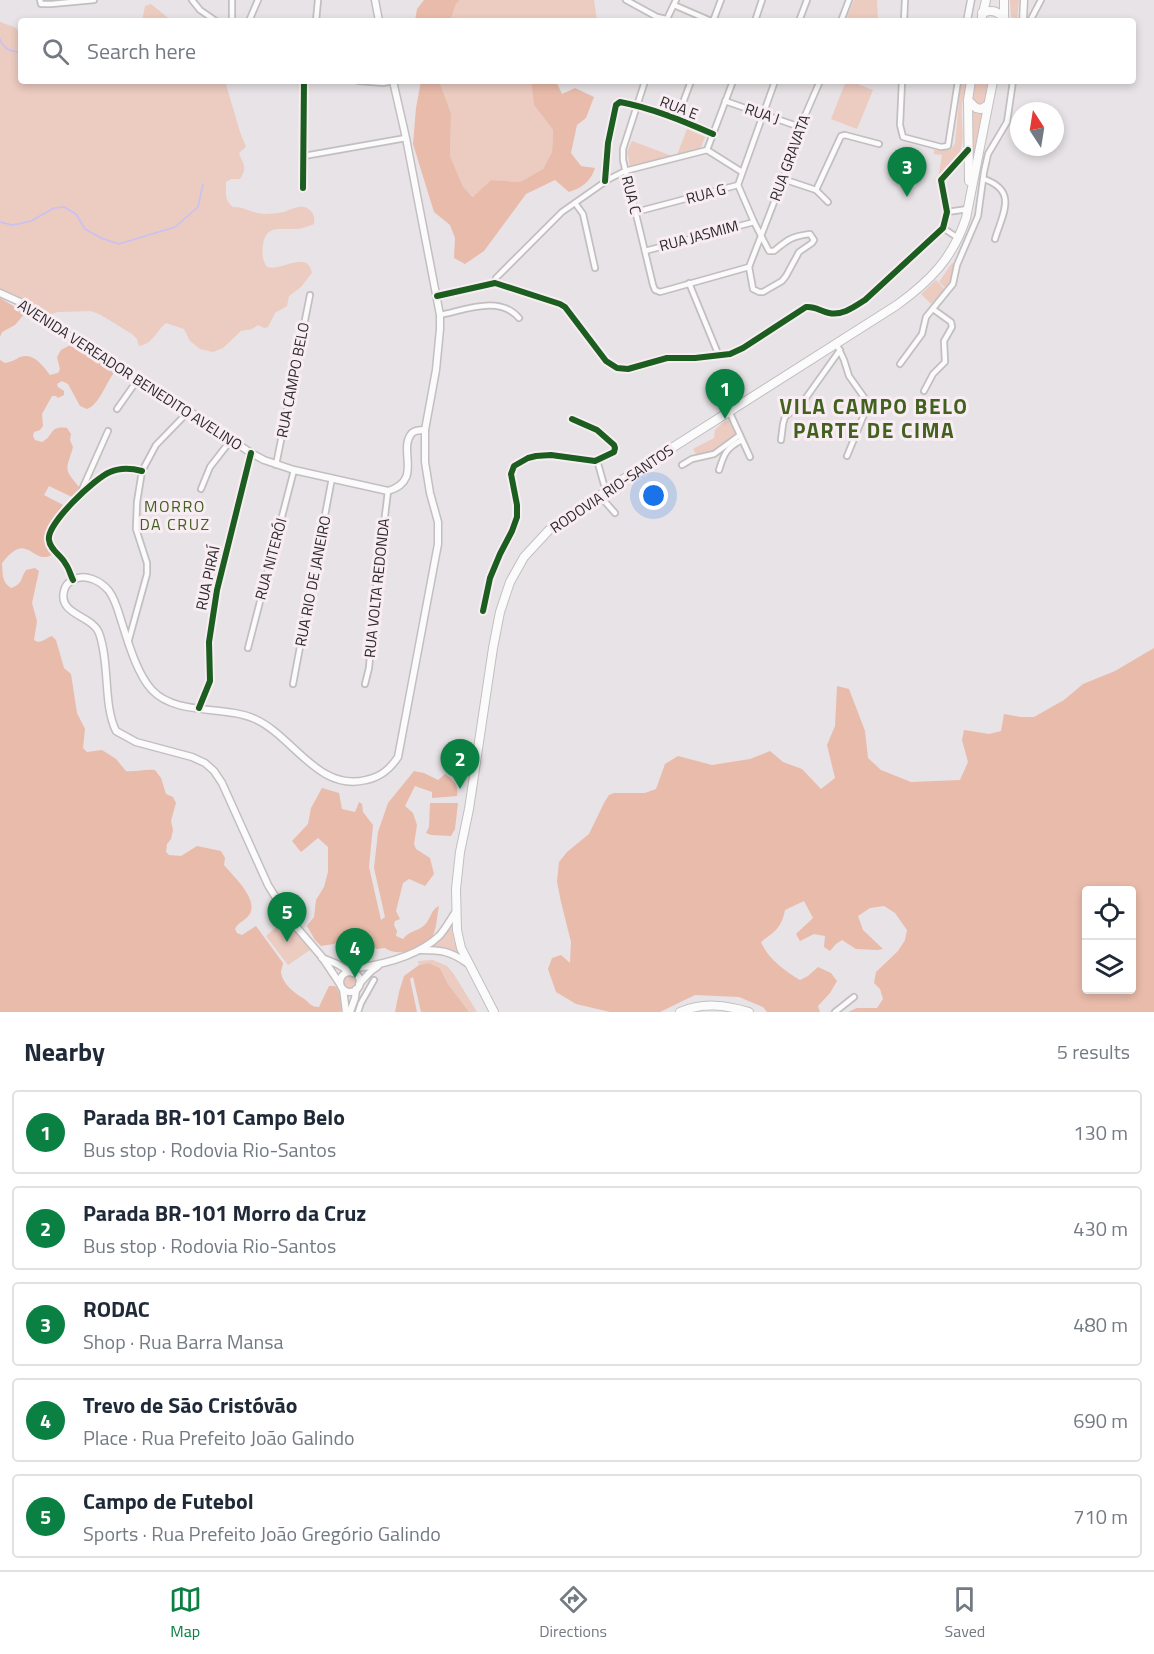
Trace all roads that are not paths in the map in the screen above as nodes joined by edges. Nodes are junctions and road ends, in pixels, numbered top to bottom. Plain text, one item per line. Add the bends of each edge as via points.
1 (94, 0) edge
2 (192, 0) edge
3 (232, 0) edge
4 (258, 0) edge
5 (318, 0) edge
6 (375, 0) edge
7 (626, 0) edge
8 (721, 0) edge
9 (762, 0) edge
10 (807, 0) edge
11 (849, 0) edge
12 (904, 0) edge
13 (971, 0) edge
14 (986, 0) edge
15 (1004, 0) edge
16 (1024, 0) edge
17 (1041, 0) edge
18 (41, 2) edge
19 (675, 2) edge
20 (982, 17) edge
21 (212, 18) edge
22 (232, 18) edge
23 (250, 18) edge
24 (316, 18) edge
25 (378, 18) edge
26 (660, 18) edge
27 (667, 18) edge
28 (706, 18) edge
29 (713, 18) edge
30 (756, 18) edge
31 (799, 18) edge
32 (842, 18) edge
33 (904, 18) edge
34 (968, 18) edge
35 (1003, 18) edge
36 (1004, 18) edge
37 (1023, 18) edge
38 (1031, 18) edge
39 (304, 84) edge
40 (394, 84) edge
41 (644, 84) edge
42 (690, 84) edge
43 (732, 84) edge
44 (774, 84) edge
45 (819, 84) edge
46 (902, 84) edge
47 (958, 84) edge
48 (971, 84) edge
49 (992, 84) edge
50 (1013, 84) edge
51 (968, 100) junction
52 (725, 101) junction
53 (637, 105) junction
54 (988, 105) junction
55 (762, 114) junction
56 (677, 119) junction
57 (800, 127) junction
58 (713, 134) junction
59 (406, 138) junction
60 (879, 144) dead end
61 (707, 150) junction
62 (968, 150) junction
63 (304, 156) junction
64 (625, 171) junction
65 (742, 172) junction
66 (783, 179) junction
67 (984, 179) junction
68 (605, 182) junction
69 (738, 185) junction
70 (303, 188) dead end
71 (816, 190) junction
72 (969, 195) junction
73 (828, 202) dead end
74 (575, 203) junction
75 (968, 209) junction
76 (636, 212) junction
77 (947, 212) junction
78 (754, 222) junction
79 (943, 228) junction
80 (761, 236) junction
81 (958, 239) junction
82 (995, 239) dead end
83 (645, 251) junction
84 (749, 267) junction
85 (595, 268) dead end
86 (495, 283) junction
87 (689, 283) junction
88 (0, 292) edge
89 (310, 294) dead end
90 (438, 296) junction
91 (933, 309) junction
92 (440, 315) junction
93 (519, 318) dead end
94 (838, 347) junction
95 (719, 356) junction
96 (900, 364) dead end
97 (136, 382) junction
98 (924, 390) dead end
99 (117, 409) dead end
100 (189, 411) junction
101 (729, 411) junction
102 (572, 420) dead end
103 (426, 430) junction
104 (108, 432) dead end
105 (741, 438) junction
106 (231, 440) junction
107 (781, 440) dead end
108 (251, 453) junction
109 (847, 456) dead end
110 (750, 458) dead end
111 (597, 460) junction
112 (276, 465) junction
113 (682, 465) dead end
114 (294, 470) junction
115 (719, 470) dead end
116 (142, 471) junction
117 (332, 478) junction
118 (201, 489) dead end
119 (388, 491) junction
120 (603, 494) junction
121 (79, 497) junction
122 (615, 513) dead end
123 (73, 580) junction
124 (483, 610) dead end
125 (128, 643) junction
126 (248, 648) dead end
127 (293, 684) dead end
128 (365, 684) dead end
129 (199, 708) junction
130 (455, 913) junction
131 (420, 950) junction
132 (322, 957) junction
133 (383, 963) junction
134 (468, 963) junction
135 (351, 973) junction
136 (374, 980) dead end
137 (341, 987) junction
138 (357, 987) junction
139 (854, 997) dead end
140 (358, 1000) junction
141 (348, 1012) edge
142 (358, 1012) edge
143 (494, 1012) edge
144 (680, 1012) edge
145 (749, 1012) edge
146 (835, 1012) edge

1 - 18 street
2 - 21 street
3 - 22 street
4 - 23 street
5 - 24 street
6 - 25 main road
7 - 26 street
8 - 29 street
9 - 30 street
10 - 31 street
11 - 32 street
12 - 33 street
13 - 34 main road
14 - 20 highway
15 - 36 highway
16 - 37 main road
17 - 38 street
19 - 27 street
19 - 28 street
20 - 35 highway via 988,10
39 - 63 street
40 - 59 main road
41 - 53 street, RUA C
42 - 56 street
43 - 52 street
44 - 55 street, RUA G
45 - 57 street, RUA GRAVATA
46 - 47 street via 903,136 941,147 948,146
48 - 51 highway, RODOVIA RIO-SANTOS
49 - 54 highway, RODOVIA RIO-SANTOS
50 - 67 street via 1007,122 988,154
51 - 54 highway via 976,108
51 - 62 highway, RODOVIA RIO-SANTOS
52 - 55 street, RUA J
52 - 58 street
53 - 56 street, RUA E
53 - 64 street, RUA C via 624,149
53 - 68 street via 616,105
54 - 72 highway, RODOVIA RIO-SANTOS
55 - 57 street, RUA J
55 - 65 street, RUA G
56 - 58 street, RUA E
57 - 66 street, RUA GRAVATA
58 - 61 street
59 - 63 street
59 - 90 main road
60 - 71 street via 841,136
61 - 64 street
61 - 65 street
62 - 72 highway, RODOVIA RIO-SANTOS
62 - 77 street via 941,180
63 - 70 street
64 - 68 street
64 - 76 street, RUA C
65 - 69 street, RUA G
66 - 71 street
66 - 80 street, RUA GRAVATA
67 - 82 street via 995,183 1006,202
67 - 91 street via 978,216 957,264 953,284
68 - 74 street
69 - 76 street, RUA G
69 - 78 street
71 - 73 street
72 - 75 highway, RODOVIA RIO-SANTOS
74 - 85 street via 583,214
74 - 86 street
75 - 77 street
75 - 81 highway, RODOVIA RIO-SANTOS
76 - 83 street, RUA C
77 - 79 street
78 - 80 street
78 - 83 street, RUA JASMIM
79 - 81 street
79 - 95 street via 851,309 834,314 806,308 743,348
80 - 84 street, RUA GRAVATA
80 - 84 street via 769,251 798,235 810,234 814,240 800,252 784,279 763,292 753,289
81 - 94 highway, RODOVIA RIO-SANTOS via 934,274 916,291
83 - 87 street, RUA C via 656,290
84 - 87 street
86 - 90 street
86 - 95 street via 565,307 600,354 616,368 628,369 667,358
87 - 95 street
88 - 97 main road, AVENIDA VEREADOR BENEDITO AVELINO
89 - 112 street, RUA CAMPO BELO
90 - 92 main road
91 - 96 street via 926,317 922,334
91 - 98 street via 952,327 944,345 945,362
92 - 93 street via 485,305 515,313
92 - 103 main road
94 - 101 highway, RODOVIA RIO-SANTOS
94 - 107 street via 807,396 785,417
94 - 109 street via 849,376 866,400
97 - 99 street
97 - 100 main road, AVENIDA VEREADOR BENEDITO AVELINO
100 - 106 main road, AVENIDA VEREADOR BENEDITO AVELINO
100 - 116 street via 156,445
101 - 105 street
101 - 120 highway, RODOVIA RIO-SANTOS
102 - 111 street via 597,430 614,445 614,452
103 - 119 main road via 411,434 405,480
103 - 129 main road via 424,462 438,522 438,544 398,757 390,768 369,780 347,782 325,774 278,733 255,719
104 - 121 street
105 - 110 street
105 - 113 street via 714,454
105 - 115 street via 729,448
106 - 108 main road, AVENIDA VEREADOR BENEDITO AVELINO
106 - 118 street via 210,467
108 - 112 main road, AVENIDA VEREADOR BENEDITO AVELINO
108 - 129 street, RUA PIRAÍ via 217,590 209,642 210,681
111 - 120 street
111 - 124 street via 536,456 514,466 511,474 517,517 490,578
112 - 114 main road, AVENIDA VEREADOR BENEDITO AVELINO
114 - 117 main road, AVENIDA VEREADOR BENEDITO AVELINO
114 - 126 street, RUA NITERÓI
116 - 121 street via 131,468 107,473
116 - 125 street via 136,528 147,574
117 - 119 main road, AVENIDA VEREADOR BENEDITO AVELINO
117 - 127 street, RUA RIO DE JANEIRO
119 - 128 street, RUA VOLTA REDONDA
120 - 122 street
120 - 130 highway, RODOVIA RIO-SANTOS via 549,530 524,557 510,582 493,648 460,852
121 - 123 street via 55,523 48,538
123 - 125 main road via 96,580 109,591
123 - 132 main road via 67,584 64,600 70,610 93,624 99,633 116,731 136,742 192,757 214,771 268,885 287,916
125 - 129 main road via 154,693 173,704
130 - 131 main road via 440,936
130 - 134 highway, RODOVIA RIO-SANTOS
131 - 133 main road
131 - 134 main road via 447,951
132 - 135 main road
132 - 137 main road
133 - 135 main road
133 - 138 main road
134 - 143 highway, RODOVIA RIO-SANTOS
135 - 137 main road via 342,976
135 - 138 main road via 358,977
136 - 140 street
137 - 138 main road via 351,992
137 - 141 main road
138 - 140 main road
139 - 146 street
140 - 141 main road
140 - 142 street
144 - 145 highway via 714,1004

